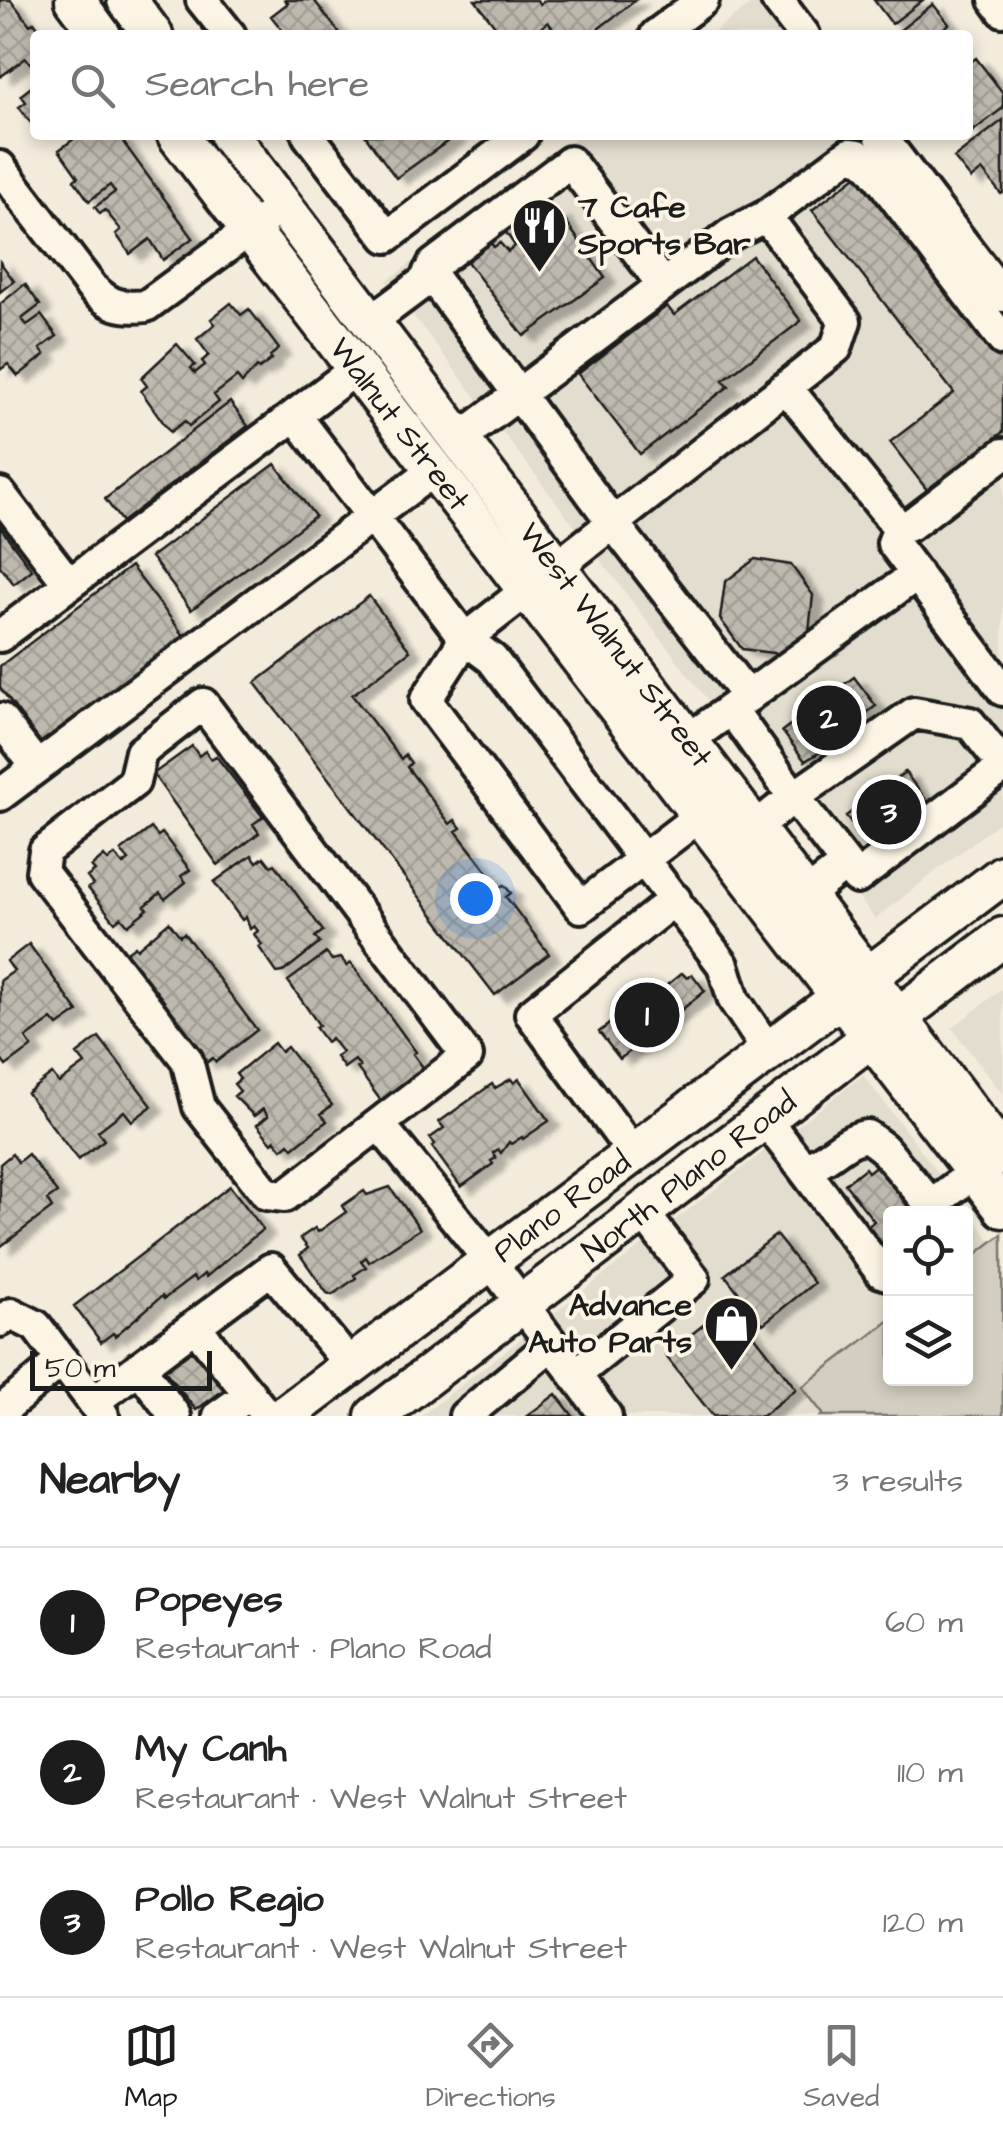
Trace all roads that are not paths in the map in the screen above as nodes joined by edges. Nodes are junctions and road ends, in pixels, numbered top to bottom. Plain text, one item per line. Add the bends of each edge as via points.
1 (75, 0) edge
2 (126, 0) edge
3 (202, 0) edge
4 (703, 0) edge
5 (777, 0) edge
6 (995, 0) edge
7 (1003, 10) edge
8 (97, 30) edge
9 (149, 30) edge
10 (226, 30) edge
11 (663, 30) edge
12 (800, 30) edge
13 (180, 140) edge
14 (232, 140) edge
15 (312, 140) edge
16 (515, 140) edge
17 (884, 140) edge
18 (0, 167) edge
19 (282, 206) junction
20 (766, 216) junction
21 (248, 230) junction
22 (429, 272) junction
23 (663, 285) junction
24 (1003, 296) edge
25 (370, 322) junction
26 (1003, 340) edge
27 (356, 369) junction
28 (786, 387) junction
29 (519, 394) junction
30 (295, 415) junction
31 (459, 439) junction
32 (1003, 454) edge
33 (434, 470) junction
34 (0, 494) edge
35 (372, 517) junction
36 (614, 523) junction
37 (898, 528) junction
38 (917, 574) junction
39 (542, 579) junction
40 (70, 584) junction
41 (0, 636) edge
42 (465, 639) junction
43 (1003, 690) edge
44 (739, 703) junction
45 (0, 718) edge
46 (688, 740) junction
47 (1003, 766) edge
48 (37, 767) junction
49 (0, 795) edge
50 (794, 798) junction
51 (701, 815) junction
52 (754, 828) junction
53 (644, 858) junction
54 (846, 864) junction
55 (1003, 875) edge
56 (806, 896) junction
57 (674, 900) junction
58 (1003, 937) edge
59 (854, 988) junction
60 (884, 1026) junction
61 (769, 1052) junction
62 (764, 1118) junction
63 (379, 1124) junction
64 (633, 1153) junction
65 (989, 1164) edge
66 (802, 1167) junction
67 (929, 1206) edge
68 (937, 1206) edge
69 (1003, 1208) edge
70 (642, 1212) junction
71 (490, 1262) junction
72 (883, 1273) edge
73 (522, 1304) junction
74 (0, 1321) edge
75 (195, 1326) junction
76 (552, 1344) junction
77 (62, 1360) junction
78 (351, 1366) junction
79 (140, 1367) junction
80 (575, 1374) junction
81 (258, 1405) edge
82 (98, 1409) edge
83 (0, 1412) edge
84 (175, 1416) edge
85 (218, 1416) edge
86 (284, 1416) edge
87 (375, 1416) edge
88 (465, 1416) edge
89 (606, 1416) edge

1 - 8 main road
2 - 9 main road
3 - 10 street
4 - 11 street
5 - 12 street
6 - 7 street
13 - 21 main road, Walnut Street
14 - 19 main road, West Walnut Street
15 - 16 street via 387,236
17 - 24 street
18 - 21 street via 92,288 126,309 146,306
19 - 21 street
19 - 25 main road, West Walnut Street
20 - 23 street
20 - 26 street via 849,154 858,154
20 - 28 street via 845,321 836,348
21 - 27 main road, Walnut Street
22 - 23 street via 570,162
22 - 25 street
22 - 29 street
23 - 29 street
25 - 31 main road, West Walnut Street
27 - 30 street
27 - 33 main road, Walnut Street
28 - 36 street
28 - 37 street
29 - 31 street
29 - 36 street
30 - 35 street
30 - 40 street
31 - 39 main road, West Walnut Street
32 - 37 street
33 - 35 street
33 - 39 main road, Walnut Street
34 - 40 street
35 - 42 street
35 - 48 street
36 - 39 street
36 - 44 street
37 - 38 street via 893,542
38 - 43 street
38 - 44 street
39 - 42 street
39 - 46 main road, West Walnut Street
39 - 51 main road, Walnut Street
40 - 41 street
42 - 53 street via 492,659
42 - 53 street via 426,700 580,908
44 - 46 street
44 - 50 street
45 - 48 street
46 - 52 main road, West Walnut Street
47 - 50 street via 970,722 914,713
47 - 54 street via 857,878
48 - 49 street
50 - 52 street
50 - 54 street
51 - 53 street
51 - 59 main road, Walnut Street
52 - 56 main road, West Walnut Street
53 - 57 street
54 - 56 street
55 - 59 main road
56 - 59 main road, West Walnut Street
57 - 61 street via 723,965 734,1000
57 - 64 street via 531,1014
58 - 60 main road, North Plano Road
59 - 60 main road, West Walnut Street
59 - 61 main road, Plano Road
60 - 62 main road, North Plano Road
60 - 65 main road, West Walnut Street
61 - 64 main road, Plano Road
62 - 66 street
62 - 70 main road, North Plano Road
63 - 63 street via 467,1056 203,704 140,752 134,782 46,851 42,872 187,1060 198,1107 267,1194 286,1196
63 - 71 street
64 - 71 main road, Plano Road
65 - 68 street
65 - 69 main road, West Walnut Street
66 - 67 street via 867,1136
66 - 72 street
70 - 73 main road, North Plano Road
70 - 80 street via 694,1278
71 - 73 street
71 - 78 main road, Plano Road
73 - 76 street
73 - 87 main road, North Plano Road
74 - 77 street via 12,1314 26,1318
75 - 78 street via 271,1268
75 - 79 street
75 - 81 street
76 - 80 street
76 - 88 street
77 - 82 street
77 - 83 street
78 - 86 main road, Plano Road
79 - 82 street
79 - 84 street
80 - 89 street
81 - 85 street

